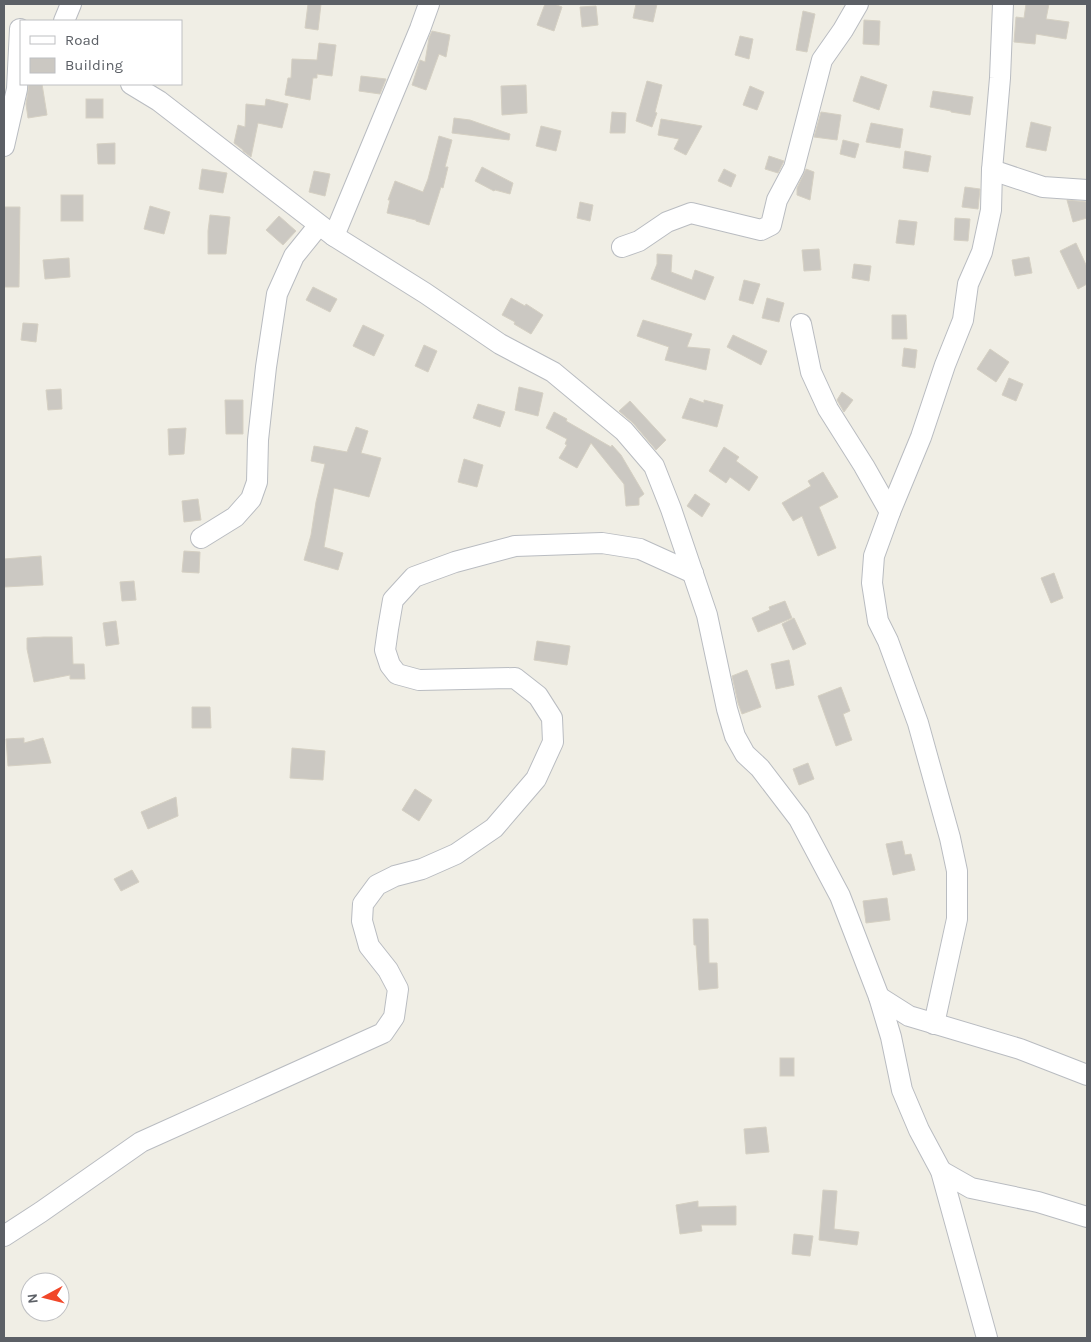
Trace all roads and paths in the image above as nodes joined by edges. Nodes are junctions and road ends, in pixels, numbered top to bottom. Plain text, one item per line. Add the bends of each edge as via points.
1 (71, 4) edge
2 (429, 4) edge
3 (858, 4) edge
4 (1002, 4) edge
5 (64, 20) edge
6 (15, 27) edge
7 (133, 85) edge
8 (4, 146) edge
9 (992, 170) junction
10 (1087, 190) edge
11 (326, 230) junction
12 (622, 247) dead end
13 (801, 324) dead end
14 (890, 512) junction
15 (201, 538) dead end
16 (692, 573) junction
17 (879, 997) junction
18 (934, 1024) junction
19 (1087, 1075) edge
20 (941, 1171) junction
21 (1087, 1217) edge
22 (4, 1236) edge
23 (987, 1338) edge

1 - 5 street
2 - 11 street
3 - 12 street via 822,60 794,168 777,200 771,225 762,230 691,213 667,222 639,241
4 - 9 street
6 - 8 street via 17,89
7 - 11 street via 159,101
9 - 10 street via 1043,187
9 - 14 street via 990,210 982,252 968,284 963,320
11 - 15 street via 294,256 274,304 258,440 257,482 251,499 235,517
11 - 16 street via 500,344 553,372 624,431 654,466
13 - 14 street via 811,372 828,409
14 - 18 street via 874,556 872,583 878,621 918,723 957,871 957,920
16 - 17 street via 707,614 735,736 745,754 760,768 799,819 840,896
16 - 22 street via 640,549 602,544 515,546 414,577 393,600 385,650 396,674 419,680 515,678 538,696 552,718 553,742 536,780 494,828 456,854 377,885 363,904 362,921 369,946 398,989 394,1017 384,1033 141,1142
17 - 18 street via 909,1016
17 - 20 street via 902,1090
18 - 19 street via 1020,1049
20 - 21 street via 971,1188 1038,1202
20 - 23 street

